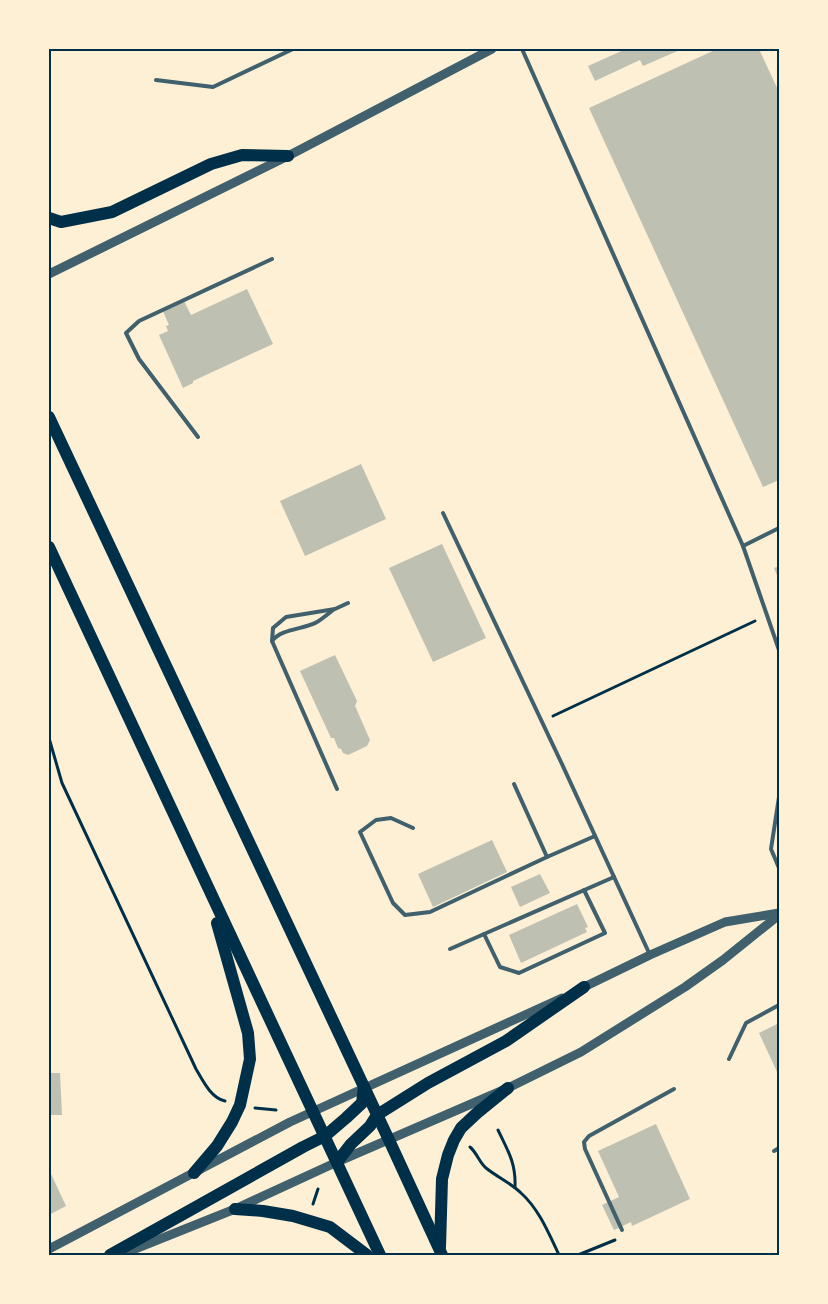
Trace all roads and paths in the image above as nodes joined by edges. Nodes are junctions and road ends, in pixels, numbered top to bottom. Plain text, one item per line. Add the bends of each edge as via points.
1 (293, 49) edge
2 (492, 49) edge
3 (522, 49) edge
4 (156, 80) dead end
5 (288, 156) junction
6 (49, 218) edge
7 (272, 259) dead end
8 (49, 274) edge
9 (49, 417) edge
10 (198, 437) dead end
11 (443, 514) dead end
12 (779, 528) edge
13 (743, 546) junction
14 (49, 547) edge
15 (348, 603) dead end
16 (335, 609) junction
17 (767, 615) junction
18 (272, 641) junction
19 (779, 650) edge
20 (542, 721) junction
21 (49, 738) edge
22 (514, 784) dead end
23 (337, 789) dead end
24 (779, 797) edge
25 (413, 828) dead end
26 (595, 836) junction
27 (547, 857) junction
28 (779, 868) edge
29 (614, 877) junction
30 (208, 889) junction
31 (584, 890) junction
32 (779, 914) edge
33 (484, 934) junction
34 (450, 949) dead end
35 (650, 955) junction
36 (584, 987) junction
37 (779, 1005) edge
38 (729, 1059) dead end
39 (364, 1087) junction
40 (508, 1088) junction
41 (674, 1090) dead end
42 (232, 1103) dead end
43 (249, 1107) dead end
44 (276, 1110) dead end
45 (312, 1111) junction
46 (377, 1115) junction
47 (498, 1130) dead end
48 (325, 1136) junction
49 (389, 1140) junction
50 (464, 1144) dead end
51 (779, 1148) edge
52 (774, 1150) dead end
53 (337, 1162) junction
54 (194, 1173) junction
55 (322, 1187) dead end
56 (515, 1188) junction
57 (235, 1209) junction
58 (310, 1212) dead end
59 (622, 1230) dead end
60 (617, 1239) dead end
61 (49, 1249) edge
62 (441, 1252) edge
63 (110, 1255) edge
64 (120, 1255) edge
65 (367, 1255) edge
66 (380, 1255) edge
67 (559, 1255) edge
68 (578, 1255) edge

1 - 4 lane via 213,87
2 - 5 street
3 - 13 lane
5 - 6 main road via 242,155 211,164 112,212 61,222
5 - 8 street
7 - 10 lane via 139,321 126,333 139,360
9 - 39 main road
11 - 20 lane
12 - 13 lane
13 - 17 lane
14 - 30 main road
15 - 16 lane
16 - 18 lane via 316,623 286,632
16 - 18 lane via 286,617 273,628
17 - 19 lane
17 - 20 path
18 - 23 lane
20 - 26 lane
21 - 42 path via 62,783 196,1070 212,1093 220,1100
22 - 27 lane
24 - 28 lane via 771,849
25 - 27 lane via 391,818 376,820 360,832 393,903 405,915 430,912
26 - 27 lane
26 - 29 lane
29 - 31 lane
29 - 35 lane
30 - 45 main road
30 - 54 main road via 248,1034 250,1059 240,1105 232,1122
31 - 33 lane
31 - 33 lane via 605,933 519,973 500,967
32 - 35 street via 725,922
32 - 40 street via 685,987 580,1052
33 - 34 lane
35 - 36 street
36 - 39 street
36 - 46 main road via 506,1041 428,1082
37 - 38 lane via 746,1023
39 - 45 street
39 - 46 main road
39 - 48 main road via 362,1103
40 - 49 street
40 - 62 main road via 461,1128 454,1140 442,1179
41 - 59 lane via 589,1136 584,1142
43 - 44 path
45 - 48 main road
45 - 54 street
46 - 49 main road
46 - 53 main road
47 - 56 path via 514,1165
48 - 53 main road
48 - 63 main road
49 - 53 street
49 - 62 main road
50 - 56 path via 473,1149 482,1164
51 - 52 lane
53 - 57 street
53 - 66 main road
54 - 61 street
55 - 58 path via 317,1189
56 - 67 path via 529,1200
57 - 64 street
57 - 65 main road via 262,1210 330,1227
60 - 68 path

